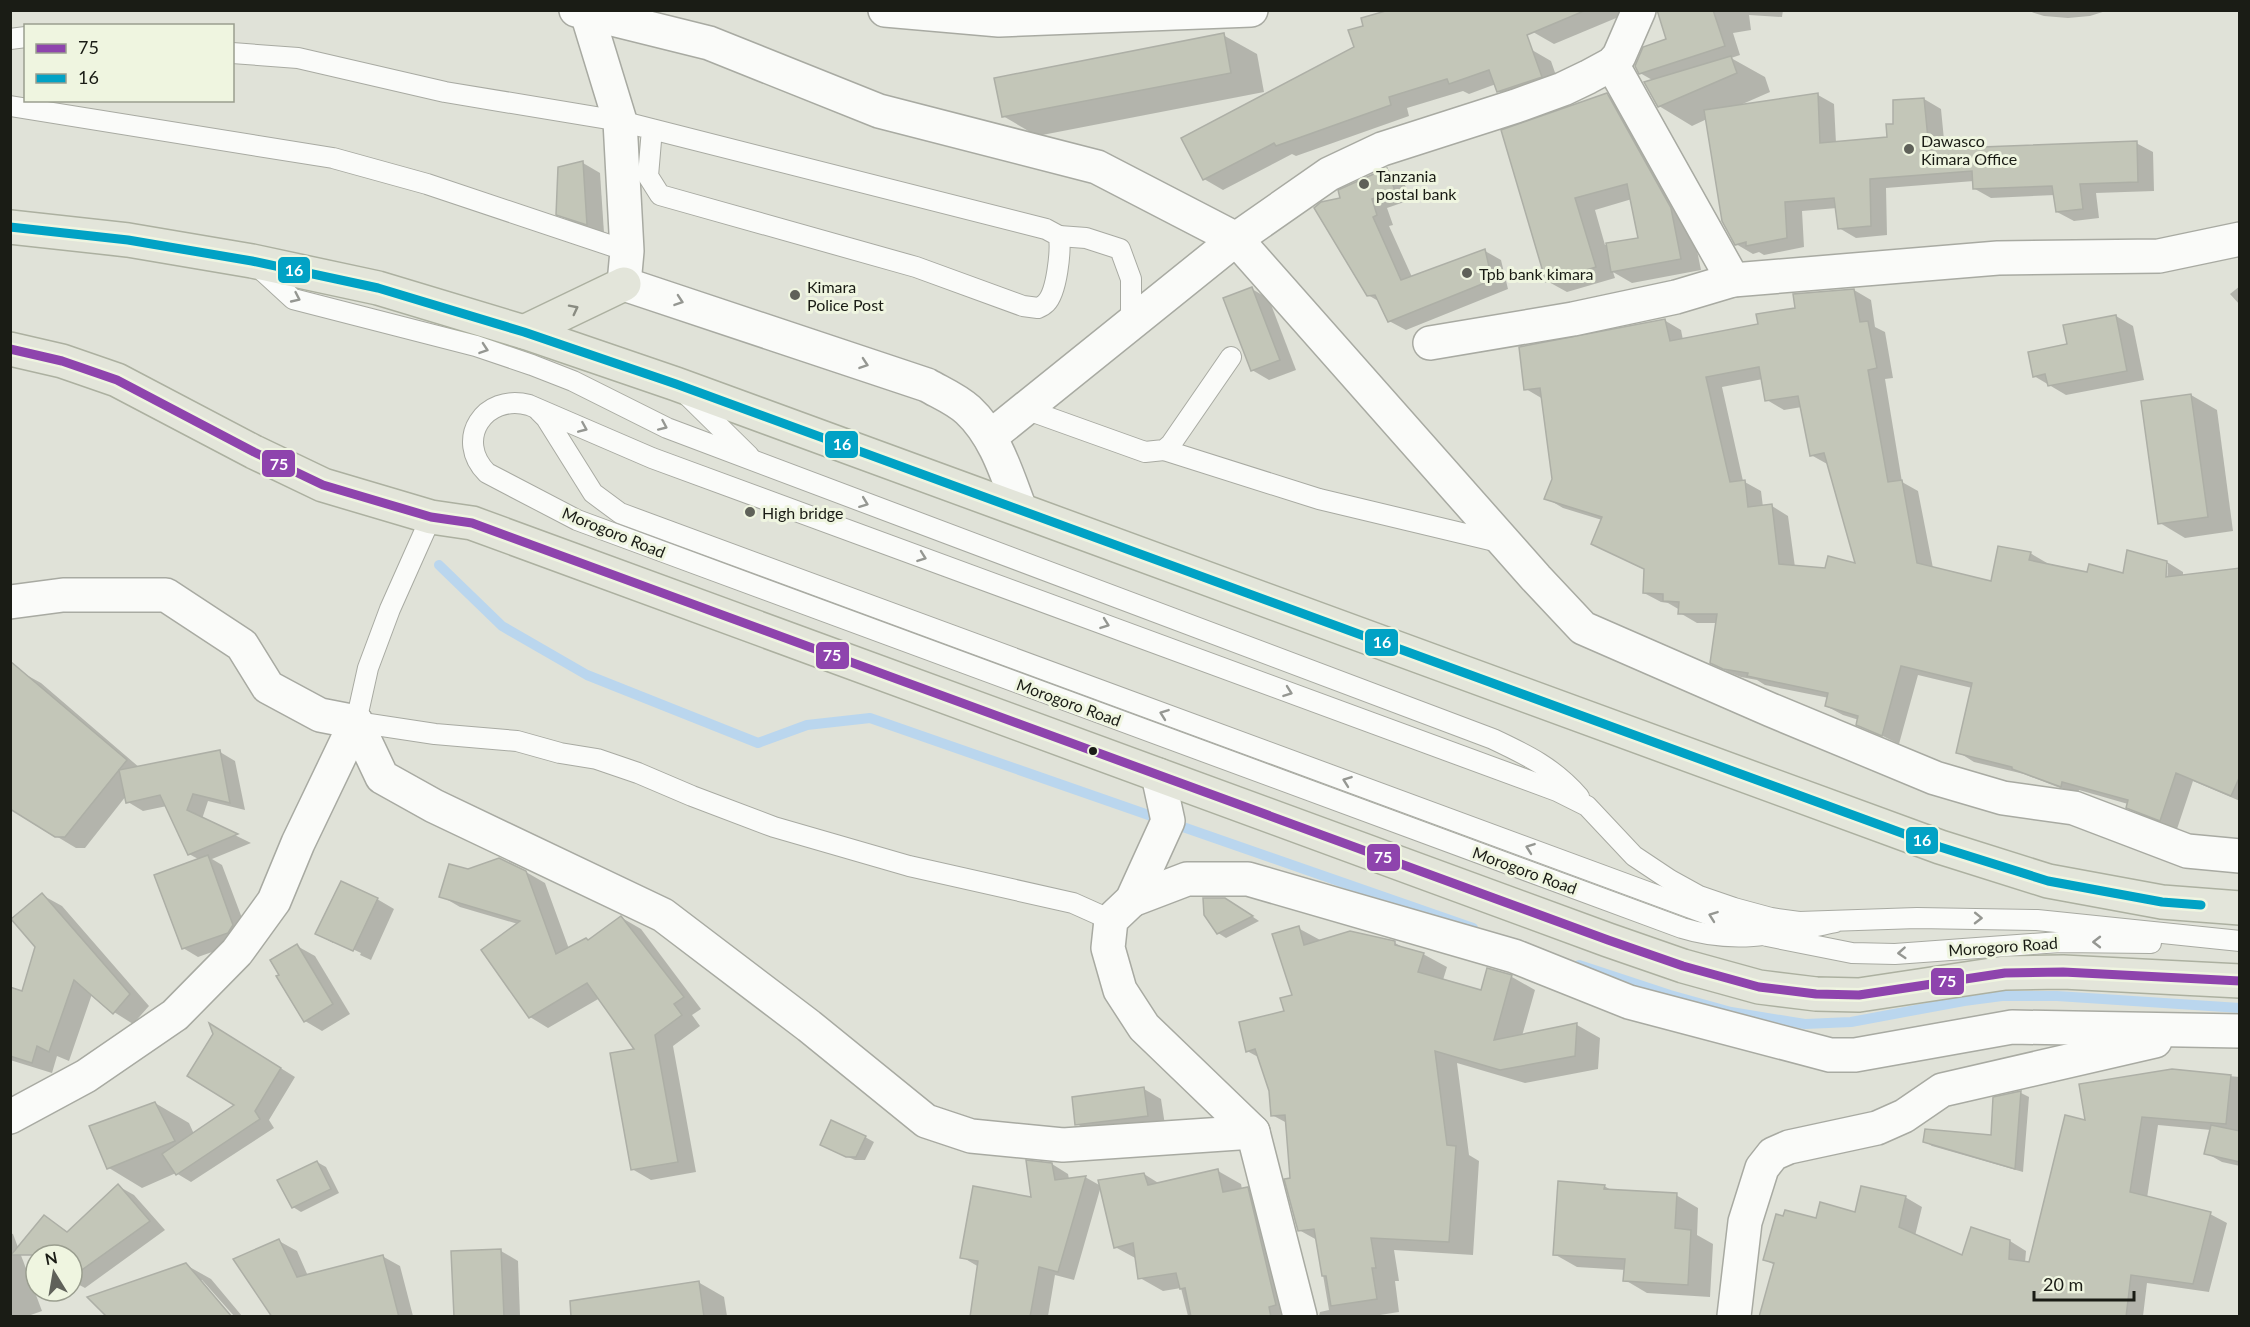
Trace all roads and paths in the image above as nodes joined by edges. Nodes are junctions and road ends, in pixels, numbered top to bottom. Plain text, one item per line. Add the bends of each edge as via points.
1 (885, 10) edge
2 (1251, 10) edge
3 (1640, 10) edge
4 (583, 11) edge
5 (1001, 15) edge
6 (234, 53) edge
7 (1612, 64) junction
8 (10, 106) edge
9 (620, 121) junction
10 (652, 129) junction
11 (10, 227) edge
12 (1059, 236) junction
13 (1236, 239) junction
14 (2240, 239) edge
15 (627, 251) junction
16 (252, 261) junction
17 (1733, 280) junction
18 (624, 284) junction
19 (1131, 322) junction
20 (524, 332) junction
21 (1430, 343) dead end
22 (10, 349) edge
23 (1231, 357) dead end
24 (676, 384) junction
25 (529, 405) junction
26 (1025, 409) junction
27 (990, 437) junction
28 (1164, 450) junction
29 (756, 462) junction
30 (1020, 510) junction
31 (431, 517) junction
32 (1506, 544) junction
33 (10, 602) edge
34 (356, 722) junction
35 (1158, 775) junction
36 (1587, 806) junction
37 (2240, 856) edge
38 (2240, 908) edge
39 (1121, 910) junction
40 (1836, 922) junction
41 (1767, 936) junction
42 (2240, 942) edge
43 (2240, 981) edge
44 (2224, 1030) edge
45 (10, 1117) edge
46 (1253, 1132) junction
47 (1300, 1317) edge
48 (1734, 1317) edge

1 - 5 street
2 - 5 street
3 - 7 street
4 - 9 street
4 - 13 street via 709,43 879,111 1097,167
6 - 9 lane via 298,58 446,92
7 - 13 street via 1563,88 1372,154 1329,174
7 - 17 street
8 - 15 lane via 333,158 427,184
9 - 10 lane
9 - 15 street
10 - 12 lane via 1046,229
10 - 12 lane via 648,176 660,195 916,267 1023,306 1038,308 1048,302 1058,271
11 - 16 highway, Morogoro Road via 128,240
12 - 19 lane via 1086,238 1120,249 1131,279
13 - 19 street
13 - 32 street
14 - 17 street via 2159,256 1998,258
15 - 18 street
16 - 20 highway, Morogoro Road via 378,288
16 -> 29 lane, Morogoro Road via 293,299 476,346 532,365 667,428
17 - 21 street via 1676,297 1573,319
20 -> 18 highway
18 -> 27 street via 927,385 969,410
19 - 26 street
20 - 24 highway, Morogoro Road
22 - 31 highway, Morogoro Road via 117,380 323,485
23 - 28 lane
24 - 29 lane, Morogoro Road
24 - 30 highway, Morogoro Road
25 -> 36 lane, Morogoro Road via 652,458 1546,787
41 -> 25 lane, Morogoro Road via 620,513 593,493 546,418
25 - 41 lane, Morogoro Road via 506,403 487,412 474,435 476,457 493,478 577,520 1682,928 1718,937
26 - 27 street
26 - 28 lane via 1145,452
27 - 30 street
28 - 32 lane via 1319,500
29 -> 36 lane, Morogoro Road via 1493,739 1538,760 1566,782
30 - 38 highway, Morogoro Road via 1940,847 2048,881 2162,902
31 - 34 lane via 368,668
31 - 35 highway, Morogoro Road via 472,523
32 - 37 street via 1583,628 1771,710 1935,778 2003,798 2074,808 2187,851
33 - 34 street via 63,595 166,595 242,645 268,687 320,715
34 - 39 lane via 517,741 597,759 774,827 909,866 1056,901
34 - 45 street via 274,901 237,952 175,1015 87,1076
34 - 46 street via 382,777 434,806 663,915 926,1121 971,1136 1063,1145
35 - 39 street via 1168,821
35 - 43 highway, Morogoro Road via 1608,940 1759,987 1859,995 2005,973 2063,972
36 - 40 lane, Morogoro Road via 1634,856 1699,896 1771,918
39 - 44 street via 1187,879 1248,879 1515,956 1629,1002 1830,1055 1855,1055 2012,1027
39 - 46 street via 1108,948 1120,990 1144,1027
40 - 41 lane, Morogoro Road
40 -> 42 lane, Morogoro Road via 1917,918 2037,920
42 -> 41 lane, Morogoro Road via 2060,942 1895,954 1852,953
44 - 48 street via 1942,1090 1904,1116 1877,1128 1773,1154 1762,1168 1745,1222
46 - 47 street

